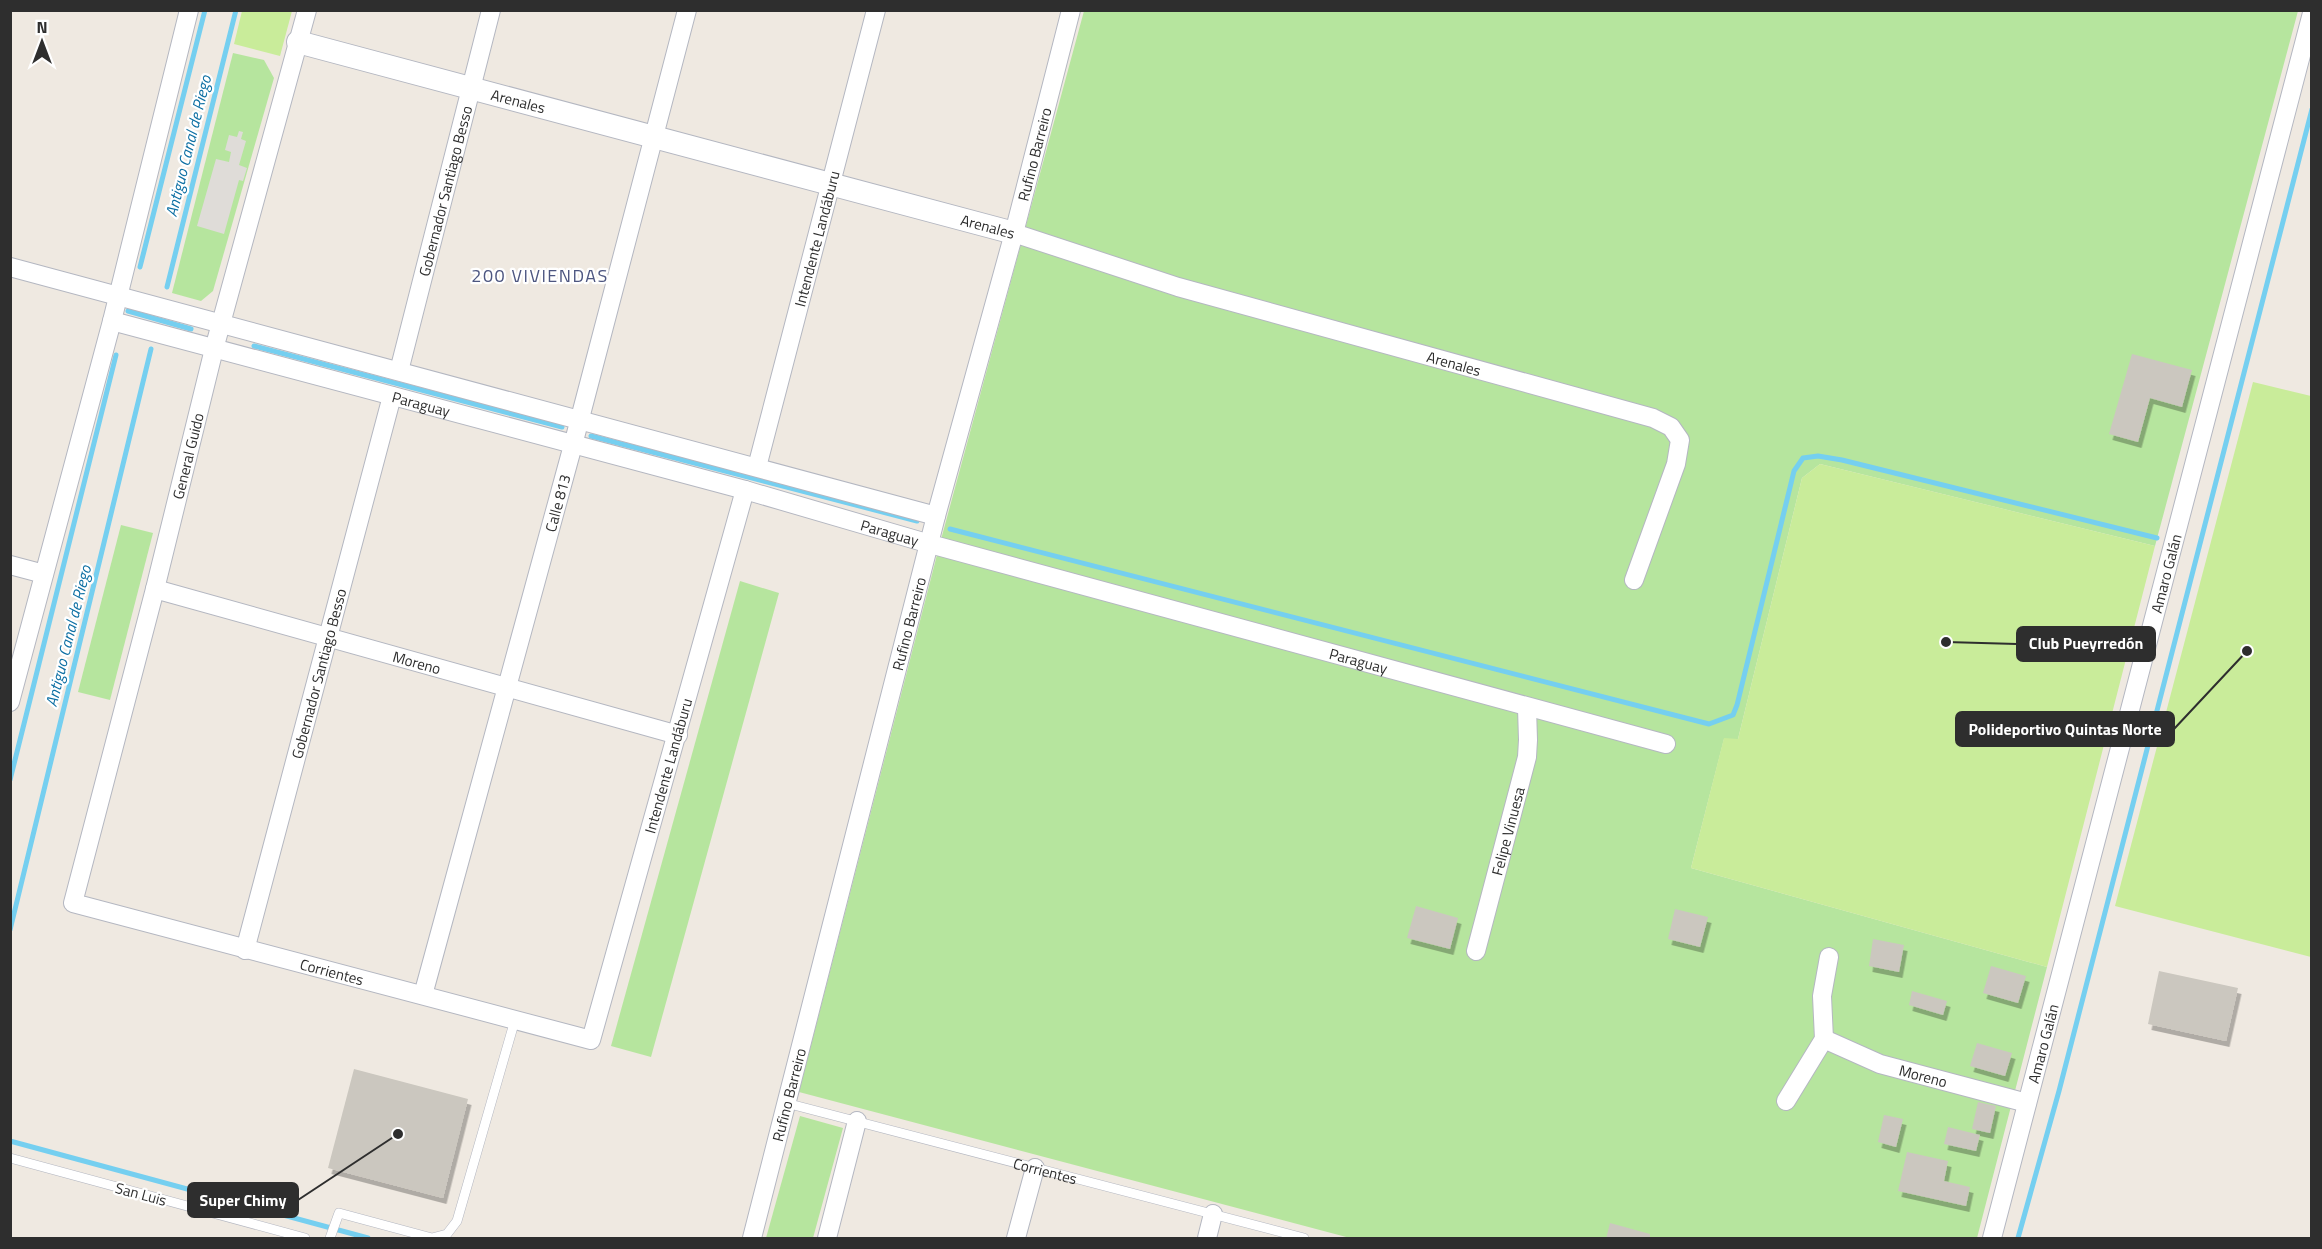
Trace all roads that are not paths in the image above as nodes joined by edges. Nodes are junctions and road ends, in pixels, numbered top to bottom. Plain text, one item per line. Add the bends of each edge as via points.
1 (307, 10) edge
2 (491, 10) edge
3 (687, 10) edge
4 (876, 10) edge
5 (1071, 10) edge
6 (185, 11) edge
7 (2312, 14) edge
8 (298, 42) junction
9 (470, 88) junction
10 (655, 137) junction
11 (831, 184) junction
12 (1014, 233) junction
13 (10, 267) edge
14 (118, 296) junction
15 (112, 321) junction
16 (221, 323) junction
17 (214, 349) junction
18 (399, 371) junction
19 (392, 396) junction
20 (580, 420) junction
21 (573, 445) junction
22 (757, 467) junction
23 (745, 490) junction
24 (936, 516) junction
25 (930, 544) junction
26 (10, 565) edge
27 (44, 574) junction
28 (1634, 580) dead end
29 (155, 589) junction
30 (328, 638) junction
31 (506, 687) junction
32 (10, 702) edge
33 (1527, 708) junction
34 (678, 735) junction
35 (1666, 744) dead end
36 (73, 903) joint
37 (245, 950) junction
38 (1476, 951) dead end
39 (1828, 957) dead end
40 (423, 995) junction
41 (515, 1020) junction
42 (1824, 1039) junction
43 (591, 1040) joint
44 (1786, 1101) dead end
45 (786, 1103) junction
46 (2027, 1103) junction
47 (857, 1121) junction
48 (10, 1158) edge
49 (1035, 1168) junction
50 (1213, 1214) junction
51 (305, 1239) edge
52 (330, 1239) edge
53 (752, 1239) edge
54 (827, 1239) edge
55 (1016, 1239) edge
56 (1207, 1239) edge
57 (1304, 1239) edge
58 (1992, 1239) edge

1 - 8 street, General Guido
2 - 9 street, Gobernador Santiago Besso
3 - 10 street, Calle 813
4 - 11 street, Intendente Landáburu
5 - 12 street, Rufino Barreiro
6 - 14 street
7 - 46 street, Amaro Galán
8 - 9 street, Arenales
8 - 16 street, General Guido
9 - 10 street, Arenales
9 - 18 street, Gobernador Santiago Besso
10 - 11 street, Arenales
10 - 20 street, Calle 813
11 - 12 street, Arenales
11 - 22 street, Intendente Landáburu
12 - 24 street, Rufino Barreiro
12 - 28 street, Arenales via 1178,287 1653,418 1671,427 1680,440 1676,464
13 - 14 street, Paraguay
14 - 15 street
14 - 16 street, Paraguay
15 - 17 street, Paraguay
15 - 27 street
16 - 17 street, General Guido
16 - 18 street, Paraguay
17 - 19 street, Paraguay
17 - 29 street, General Guido
18 - 20 street, Paraguay
19 - 21 street, Paraguay
19 - 30 street, Gobernador Santiago Besso
20 - 21 street, Calle 813
20 - 22 street, Paraguay
21 - 23 street, Paraguay
21 - 31 street, Calle 813
22 - 24 street, Paraguay
23 - 25 street, Paraguay
23 - 34 street, Intendente Landáburu
24 - 25 street, Rufino Barreiro
25 - 33 street, Paraguay
25 - 45 street, Rufino Barreiro
26 - 27 street
27 - 32 street
29 - 30 street, Moreno
29 - 36 street, General Guido
30 - 31 street, Moreno
30 - 37 street, Gobernador Santiago Besso
31 - 34 street, Moreno
31 - 40 street, Calle 813
33 - 35 street, Paraguay
33 - 38 street, Felipe Vinuesa via 1527,757
34 - 43 street, Intendente Landáburu
36 - 37 street, Corrientes
37 - 40 street, Corrientes
39 - 42 street via 1822,996
40 - 41 street, Corrientes
41 - 43 street, Corrientes
41 - 52 lane via 457,1221 447,1234 432,1238 339,1213
42 - 44 street
42 - 46 street, Moreno via 1880,1065
45 - 47 lane, Corrientes
45 - 53 street, Rufino Barreiro
46 - 58 street, Amaro Galán
47 - 49 lane, Corrientes
47 - 54 street
48 - 51 lane, San Luis
49 - 50 lane, Corrientes
49 - 55 street
50 - 56 street
50 - 57 lane, Corrientes

